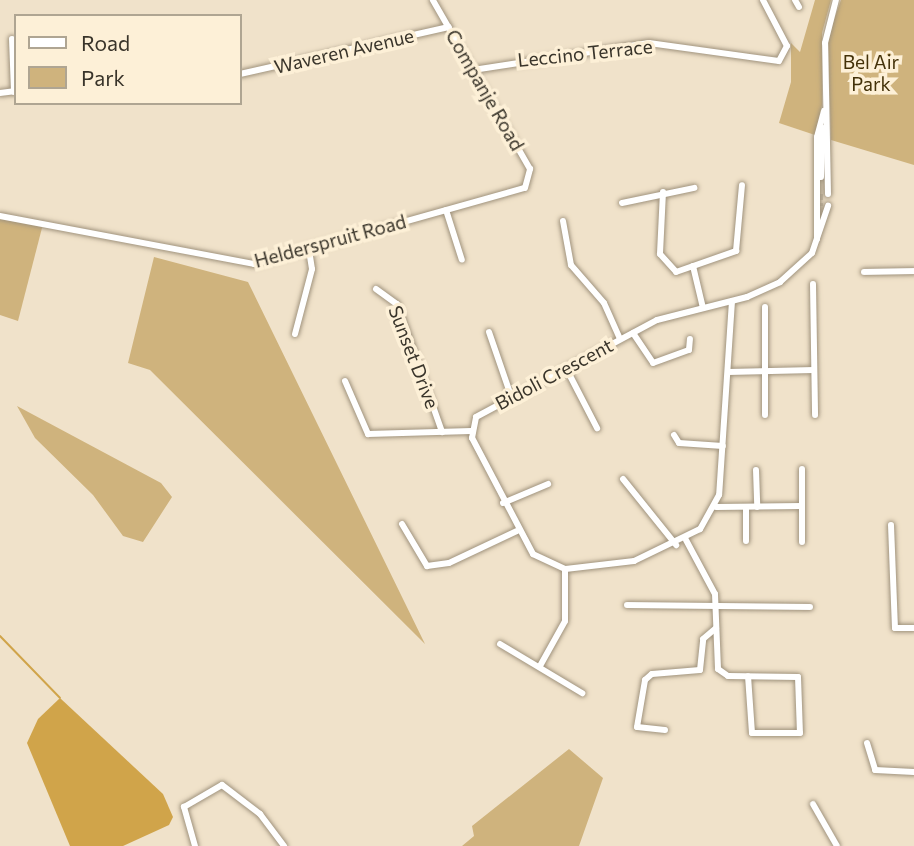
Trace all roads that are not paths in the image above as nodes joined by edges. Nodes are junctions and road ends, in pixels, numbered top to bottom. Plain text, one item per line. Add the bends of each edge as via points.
1 (433, 0) edge
2 (763, 0) edge
3 (836, 0) edge
4 (449, 27) junction
5 (12, 38) dead end
6 (473, 70) junction
7 (14, 73) edge
8 (242, 74) edge
9 (823, 125) junction
10 (532, 181) joint
11 (742, 185) dead end
12 (694, 188) dead end
13 (663, 192) junction
14 (622, 203) dead end
15 (446, 210) junction
16 (0, 216) edge
17 (563, 221) dead end
18 (817, 242) junction
19 (309, 249) junction
20 (462, 260) dead end
21 (694, 266) junction
22 (914, 271) edge
23 (864, 272) dead end
24 (813, 284) dead end
25 (376, 289) dead end
26 (732, 301) junction
27 (765, 307) dead end
28 (703, 308) junction
29 (489, 332) dead end
30 (633, 333) junction
31 (295, 334) dead end
32 (620, 339) junction
33 (690, 339) dead end
34 (566, 368) junction
35 (814, 370) junction
36 (765, 371) junction
37 (728, 372) junction
38 (345, 381) dead end
39 (511, 396) junction
40 (765, 415) dead end
41 (815, 415) dead end
42 (597, 428) dead end
43 (471, 431) junction
44 (442, 432) junction
45 (674, 435) dead end
46 (723, 446) junction
47 (756, 470) dead end
48 (802, 470) dead end
49 (623, 479) dead end
50 (548, 484) dead end
51 (503, 503) junction
52 (802, 506) junction
53 (716, 507) junction
54 (746, 507) junction
55 (757, 507) junction
56 (402, 524) dead end
57 (891, 525) dead end
58 (517, 531) junction
59 (686, 540) junction
60 (746, 541) dead end
61 (802, 542) dead end
62 (676, 545) junction
63 (565, 569) junction
64 (627, 605) dead end
65 (717, 607) junction
66 (810, 607) dead end
67 (716, 628) junction
68 (914, 628) edge
69 (500, 643) dead end
70 (540, 666) junction
71 (748, 676) junction
72 (582, 693) dead end
73 (664, 730) dead end
74 (867, 743) dead end
75 (914, 772) edge
76 (813, 804) dead end
77 (195, 846) edge
78 (284, 846) edge
79 (837, 846) edge

1 - 4 street, Companje Road
2 - 6 street, Leccino Terrace via 787,46 781,60 649,43
3 - 9 street via 825,32
4 - 6 street, Companje Road
4 - 8 street, Waveren Avenue
5 - 7 street
6 - 10 street, Companje Road
9 - 9 street via 824,194 828,164
9 - 18 street
10 - 15 street, Helderspruit Road
11 - 21 street via 736,251
12 - 13 street
13 - 14 street
13 - 21 street via 661,259 672,271
15 - 19 street, Helderspruit Road
15 - 20 street
16 - 19 street, Helderspruit Road via 245,264
17 - 32 street via 571,265 604,303
18 - 18 street, Bidoli Crescent via 824,206 824,227
18 - 26 street, Bidoli Crescent via 779,282
19 - 31 street via 312,269
21 - 28 street
22 - 23 street
24 - 35 street
25 - 44 street, Sunset Drive via 399,309
26 - 28 street, Bidoli Crescent
26 - 37 street
27 - 36 street
28 - 30 street, Bidoli Crescent
29 - 39 street
30 - 32 street, Bidoli Crescent
30 - 33 street via 653,363 689,350
32 - 34 street, Bidoli Crescent
34 - 39 street, Bidoli Crescent
34 - 42 street
35 - 36 street
35 - 41 street
36 - 37 street
36 - 40 street
37 - 46 street
38 - 44 street via 368,434
39 - 43 street, Bidoli Crescent via 476,417
43 - 44 street
43 - 51 street
45 - 46 street via 679,443
46 - 53 street
47 - 55 street
48 - 52 street
49 - 62 street
50 - 51 street
51 - 58 street
52 - 55 street
52 - 61 street
53 - 54 street
53 - 59 street
54 - 55 street
54 - 60 street
56 - 58 street via 421,563 449,563
57 - 68 street via 895,628
58 - 63 street via 533,554
59 - 62 street
59 - 65 street
62 - 63 street via 634,561
63 - 70 street via 565,621
64 - 65 street
65 - 66 street
65 - 67 street
67 - 71 street via 720,673
67 - 73 street via 703,639 700,670 652,674 645,680 637,727
69 - 70 street
70 - 72 street
71 - 71 street via 752,733 800,733 801,679
74 - 75 street via 875,770
76 - 79 street
77 - 78 street via 184,807 222,785 260,814

